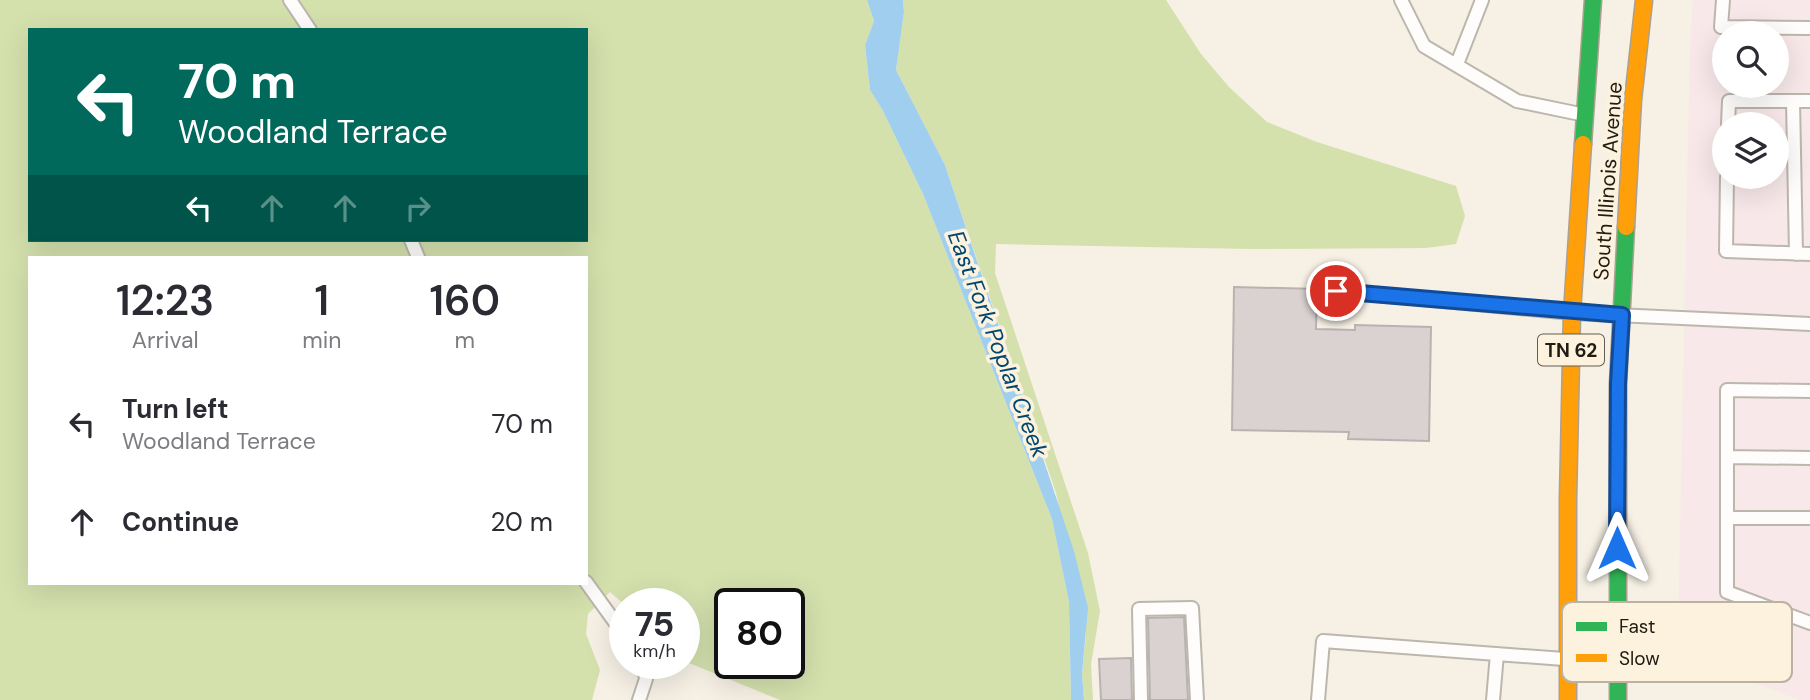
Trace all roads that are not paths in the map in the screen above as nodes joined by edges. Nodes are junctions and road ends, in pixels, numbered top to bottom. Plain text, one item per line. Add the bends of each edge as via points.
1 (290, 0) edge
2 (1401, 0) edge
3 (1482, 0) edge
4 (1593, 0) edge
5 (1644, 0) edge
6 (1723, 0) edge
7 (309, 28) edge
8 (1810, 28) edge
9 (1457, 64) junction
10 (1793, 101) junction
11 (1810, 101) edge
12 (1728, 112) edge
13 (1584, 115) junction
14 (1727, 189) edge
15 (1796, 254) junction
16 (1810, 254) edge
17 (1336, 291) dead end
18 (1572, 313) junction
19 (1622, 315) junction
20 (1810, 324) edge
21 (1810, 391) edge
22 (1728, 457) junction
23 (1810, 458) edge
24 (1810, 517) edge
25 (1727, 518) junction
26 (588, 585) edge
27 (1568, 602) edge
28 (1618, 602) edge
29 (1754, 602) edge
30 (609, 614) edge
31 (1792, 616) edge
32 (1810, 623) edge
33 (1497, 654) junction
34 (1562, 659) edge
35 (646, 679) edge
36 (1569, 682) edge
37 (1618, 682) edge
38 (639, 700) edge
39 (1141, 700) edge
40 (1197, 700) edge
41 (1318, 700) edge
42 (1493, 700) edge
43 (1569, 700) edge
44 (1618, 700) edge

1 - 7 lane
2 - 9 lane via 1424,46
3 - 9 lane
4 - 13 highway, South Illinois Avenue / TN 62
5 - 19 highway, South Illinois Avenue via 1633,100
6 - 8 lane via 1721,27
9 - 13 lane via 1517,101
10 - 11 lane
10 - 12 lane via 1728,101
10 - 15 lane
13 - 18 highway, South Illinois Avenue / TN 62
14 - 15 lane via 1726,251
15 - 16 lane
17 - 18 lane
18 - 19 lane
18 - 27 highway, South Illinois Avenue / TN 62
19 - 20 lane
19 - 28 highway, South Illinois Avenue
21 - 22 lane via 1727,390
22 - 23 lane
22 - 25 lane
24 - 25 lane
25 - 29 lane via 1727,592
26 - 30 lane
31 - 32 lane
33 - 34 lane
33 - 41 lane via 1323,641
33 - 42 lane
35 - 38 lane
36 - 43 highway, South Illinois Avenue / TN 62
37 - 44 highway, South Illinois Avenue
39 - 40 lane via 1139,609 1192,608

